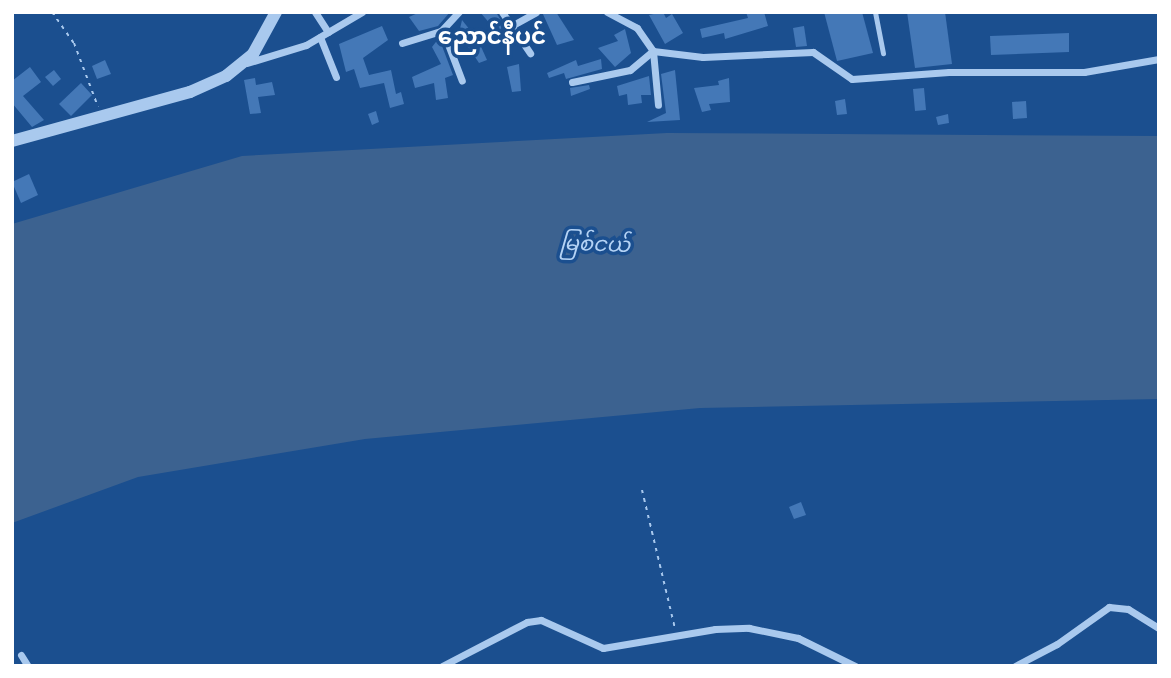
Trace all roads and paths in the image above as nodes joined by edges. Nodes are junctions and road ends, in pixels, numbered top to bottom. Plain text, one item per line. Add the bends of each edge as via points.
1 (52, 12) edge
2 (276, 12) edge
3 (316, 12) edge
4 (362, 12) edge
5 (459, 12) edge
6 (502, 12) edge
7 (536, 12) edge
8 (607, 12) edge
9 (875, 12) edge
10 (513, 25) junction
11 (443, 30) junction
12 (328, 32) junction
13 (320, 37) junction
14 (402, 43) dead end
15 (653, 51) junction
16 (530, 53) dead end
17 (883, 53) dead end
18 (1159, 59) edge
19 (243, 64) junction
20 (336, 77) dead end
21 (462, 81) dead end
22 (572, 82) dead end
23 (658, 105) dead end
24 (101, 118) junction
25 (12, 141) edge
26 (642, 490) dead end
27 (1159, 628) edge
28 (677, 636) junction
29 (21, 655) dead end
30 (28, 666) edge
31 (442, 666) edge
32 (855, 666) edge
33 (1015, 666) edge

1 - 24 path via 74,43
2 - 19 street
3 - 12 street
4 - 12 street
5 - 11 street
6 - 10 street
7 - 10 street
8 - 15 street via 637,28
9 - 17 lane
10 - 16 street
11 - 14 street
11 - 21 street
12 - 13 street
13 - 19 street
13 - 20 street
15 - 18 street via 703,57 813,52 845,77 869,79 949,72 1084,72
15 - 22 street via 631,70
15 - 23 street
19 - 24 street via 190,92
24 - 25 street
26 - 28 path
27 - 33 street via 1128,609 1109,607 1057,644
28 - 31 street via 603,648 555,624 534,620
28 - 32 street via 723,628 772,632 819,646
29 - 30 street

